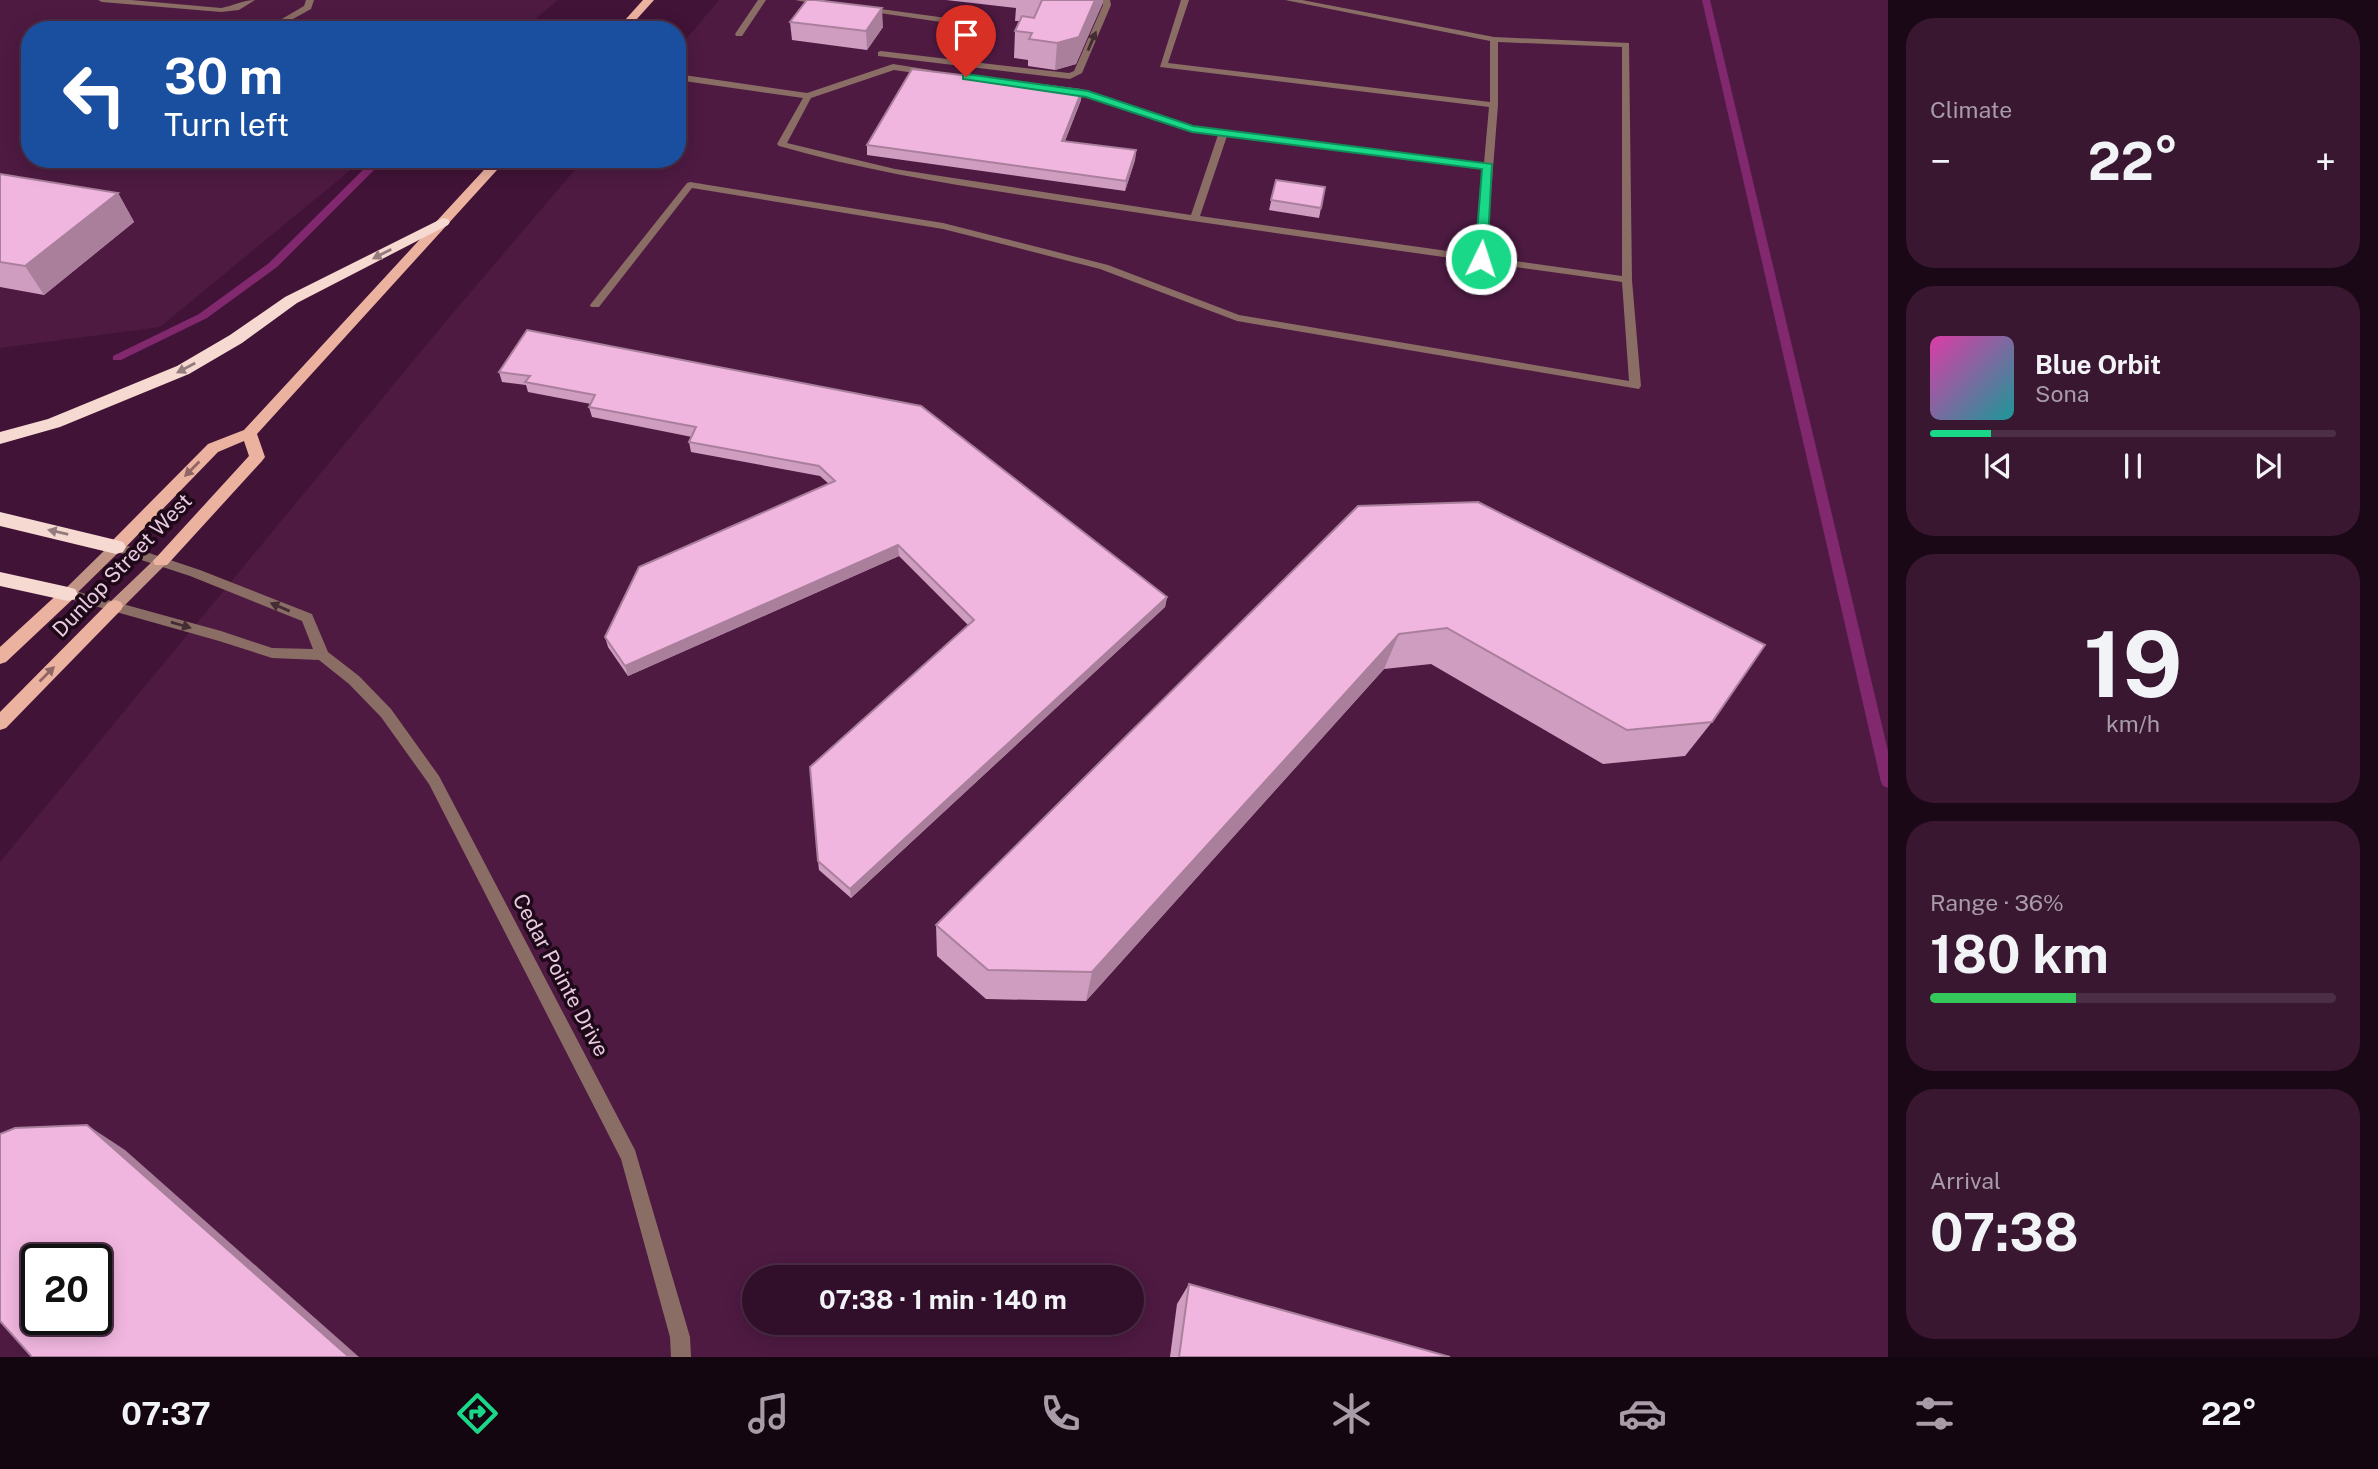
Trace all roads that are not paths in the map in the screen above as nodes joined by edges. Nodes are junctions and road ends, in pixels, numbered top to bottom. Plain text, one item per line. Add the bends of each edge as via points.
1 (102, 0) edge
2 (251, 0) edge
3 (310, 0) edge
4 (649, 0) edge
5 (762, 0) edge
6 (799, 0) edge
7 (1106, 0) edge
8 (1185, 0) edge
9 (1289, 0) edge
10 (838, 5) edge
11 (851, 7) edge
12 (283, 21) edge
13 (629, 21) edge
14 (738, 34) dead end
15 (1494, 39) junction
16 (881, 54) dead end
17 (959, 63) junction
18 (945, 74) edge
19 (686, 78) edge
20 (1049, 89) edge
21 (808, 96) junction
22 (1494, 106) junction
23 (1223, 133) junction
24 (1488, 166) junction
25 (493, 168) edge
26 (1194, 219) junction
27 (443, 222) junction
28 (1481, 259) junction
29 (1627, 280) junction
30 (595, 305) dead end
31 (249, 433) junction
32 (0, 438) edge
33 (0, 519) edge
34 (116, 547) junction
35 (161, 561) junction
36 (0, 579) edge
37 (68, 594) junction
38 (115, 607) junction
39 (322, 655) junction
40 (0, 657) edge
41 (0, 723) edge
42 (681, 1357) edge

1 - 2 street via 209,10 236,8
3 - 12 street via 308,7
4 - 13 main road
5 - 14 street
6 - 10 street
17 -> 7 street via 1070,76 1078,73
8 - 22 street via 1163,65
9 - 15 street
11 - 17 street via 980,25
15 - 22 street
15 - 29 street via 1626,45
16 - 17 street
18 - 21 street via 893,67
19 - 21 street
20 - 23 street via 1088,94 1192,129
21 - 26 street via 782,144 914,175
22 - 24 street
23 - 24 street
23 - 26 street
24 - 28 street
25 - 27 main road, Dunlop Street West
26 - 28 street
27 - 31 main road, Dunlop Street West
27 -> 32 highway via 291,300 183,370 54,423
28 - 29 street
29 - 30 street via 1635,386 1237,318 1104,267 943,226 690,185
31 -> 34 main road, Dunlop Street West via 213,448
31 - 35 main road, Dunlop Street West via 257,457
34 -> 33 highway
34 - 35 street, Cedar Pointe Drive
34 - 37 main road, Dunlop Street West
35 - 38 main road, Dunlop Street West
39 -> 35 street, Cedar Pointe Drive via 307,618
36 - 37 highway
37 - 38 street
37 - 40 main road, Dunlop Street West
38 -> 39 street via 272,653
41 -> 38 main road, Dunlop Street West
39 - 42 street, Cedar Pointe Drive via 386,713 434,780 587,1073 629,1157 680,1337

